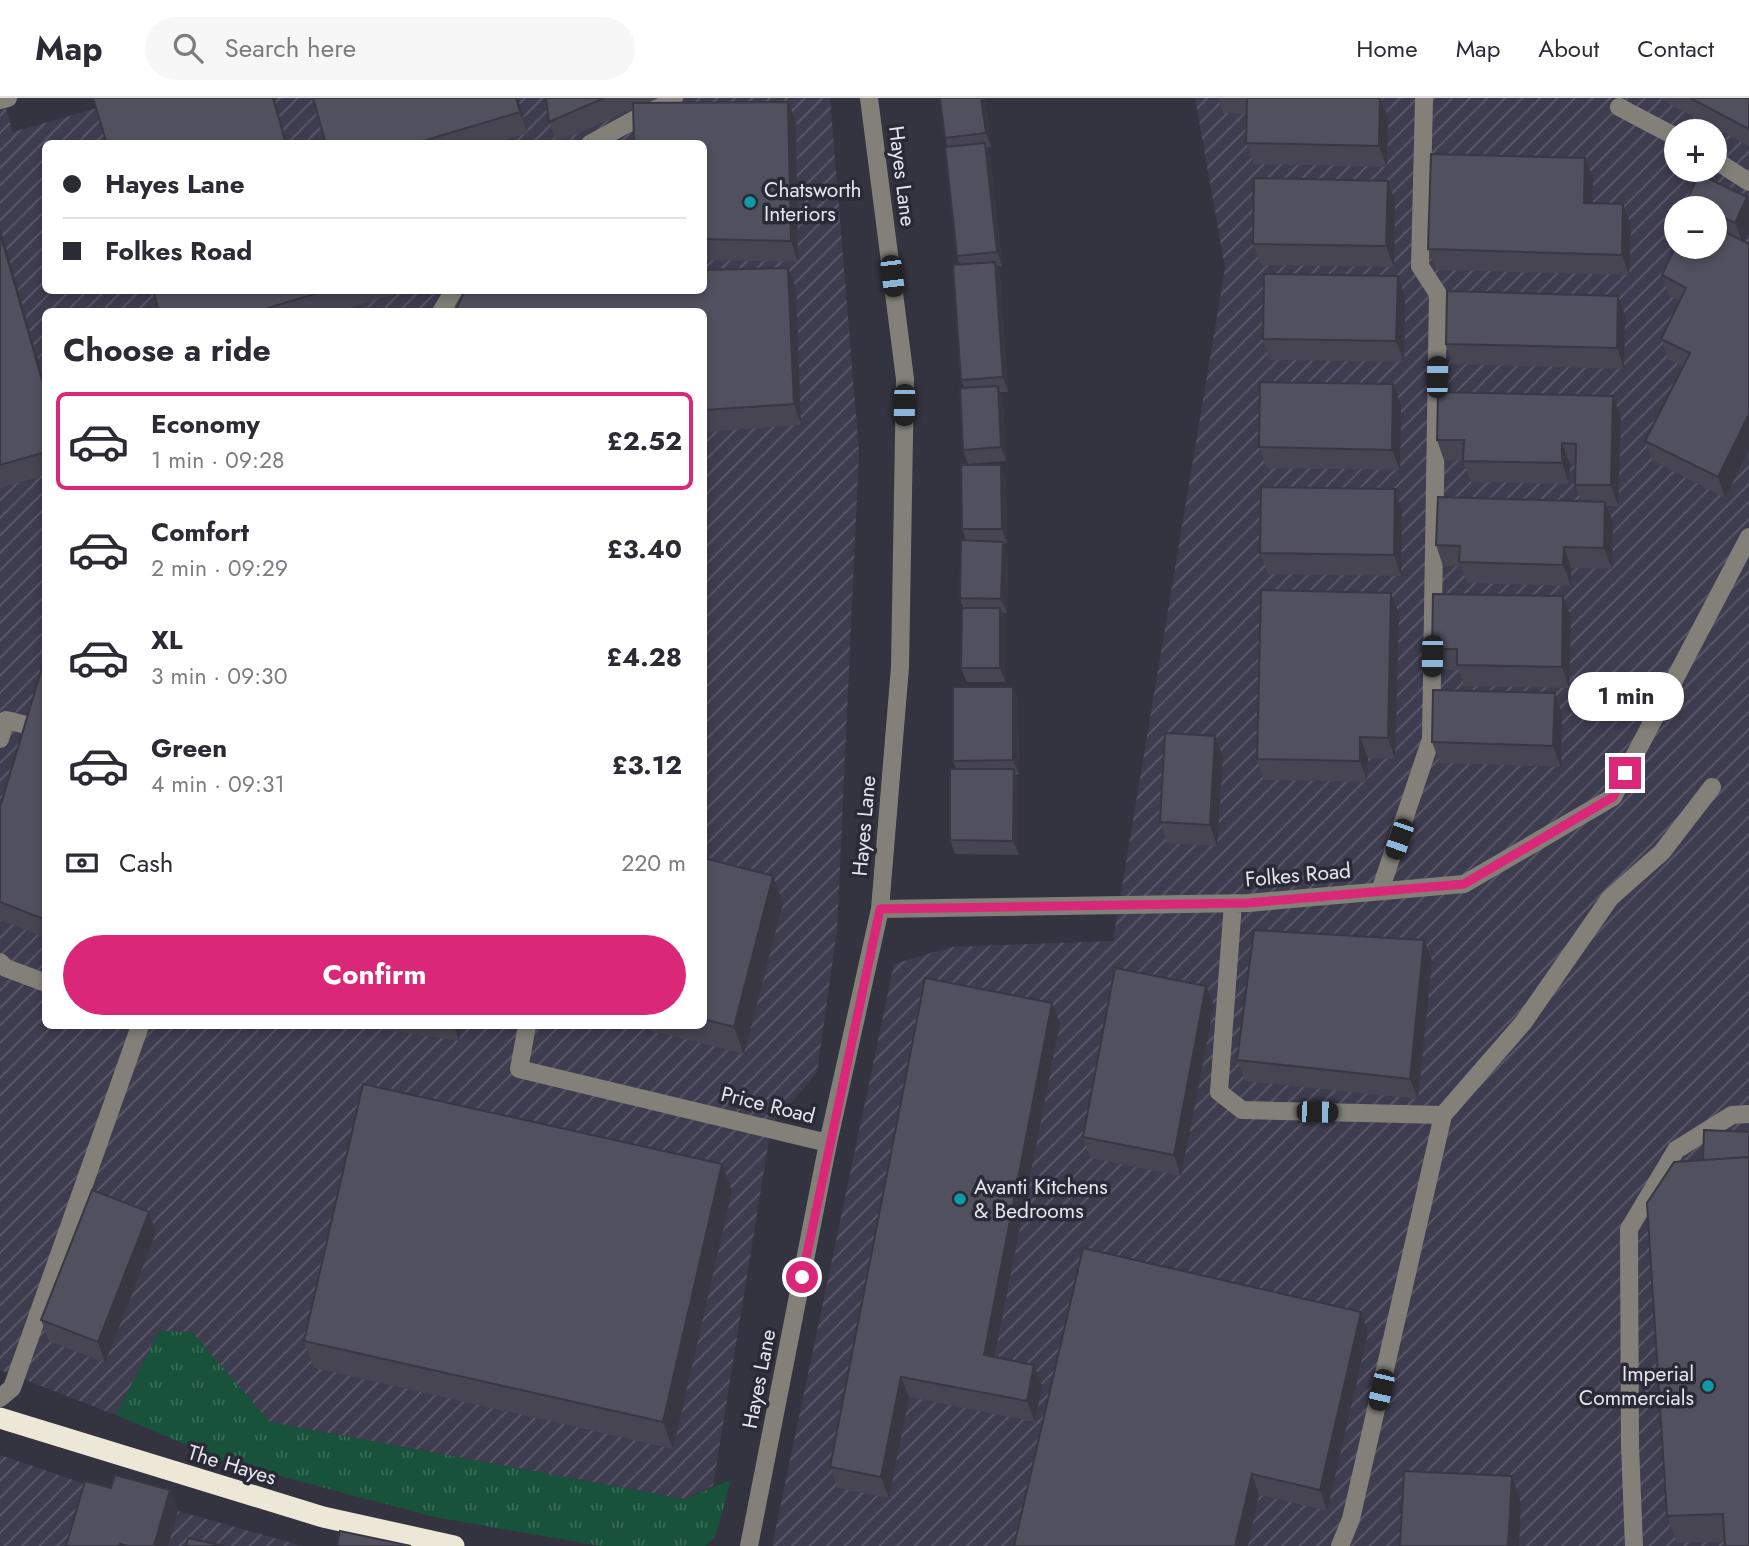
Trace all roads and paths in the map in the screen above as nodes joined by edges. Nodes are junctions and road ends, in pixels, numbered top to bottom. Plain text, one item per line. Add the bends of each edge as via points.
1 (8, 98) edge
2 (674, 98) edge
3 (869, 98) edge
4 (0, 100) edge
5 (1424, 100) dead end
6 (1619, 107) dead end
7 (1664, 131) edge
8 (597, 140) edge
9 (1727, 168) edge
10 (1749, 182) edge
11 (1749, 537) edge
12 (42, 729) edge
13 (0, 739) edge
14 (1712, 787) dead end
15 (1380, 891) junction
16 (1233, 903) junction
17 (880, 909) junction
18 (0, 962) edge
19 (42, 982) edge
20 (139, 1029) edge
21 (526, 1029) edge
22 (1749, 1114) edge
23 (1443, 1115) junction
24 (828, 1143) junction
25 (0, 1398) edge
26 (0, 1418) edge
27 (454, 1546) edge
28 (749, 1546) edge
29 (1340, 1546) edge
30 (1634, 1546) edge

1 - 4 street
2 - 8 street
3 - 17 street, Hayes Lane via 905,379 900,667
5 - 15 street via 1420,266 1438,294 1431,739
6 - 7 street
9 - 10 street
11 - 15 street, Folkes Road via 1613,797 1464,884
12 - 13 street via 6,720
14 - 23 street via 1662,852 1610,898 1523,1023
15 - 16 street, Folkes Road
16 - 17 street, Folkes Road
16 - 23 street via 1219,1092 1242,1110
17 - 24 street, Hayes Lane
18 - 19 street
20 - 25 street via 12,1388
21 - 24 street, Price Road via 519,1069
22 - 30 street via 1732,1115 1676,1150 1629,1229
23 - 29 street via 1351,1519
24 - 28 street, Hayes Lane
26 - 27 highway, The Hayes via 271,1503

